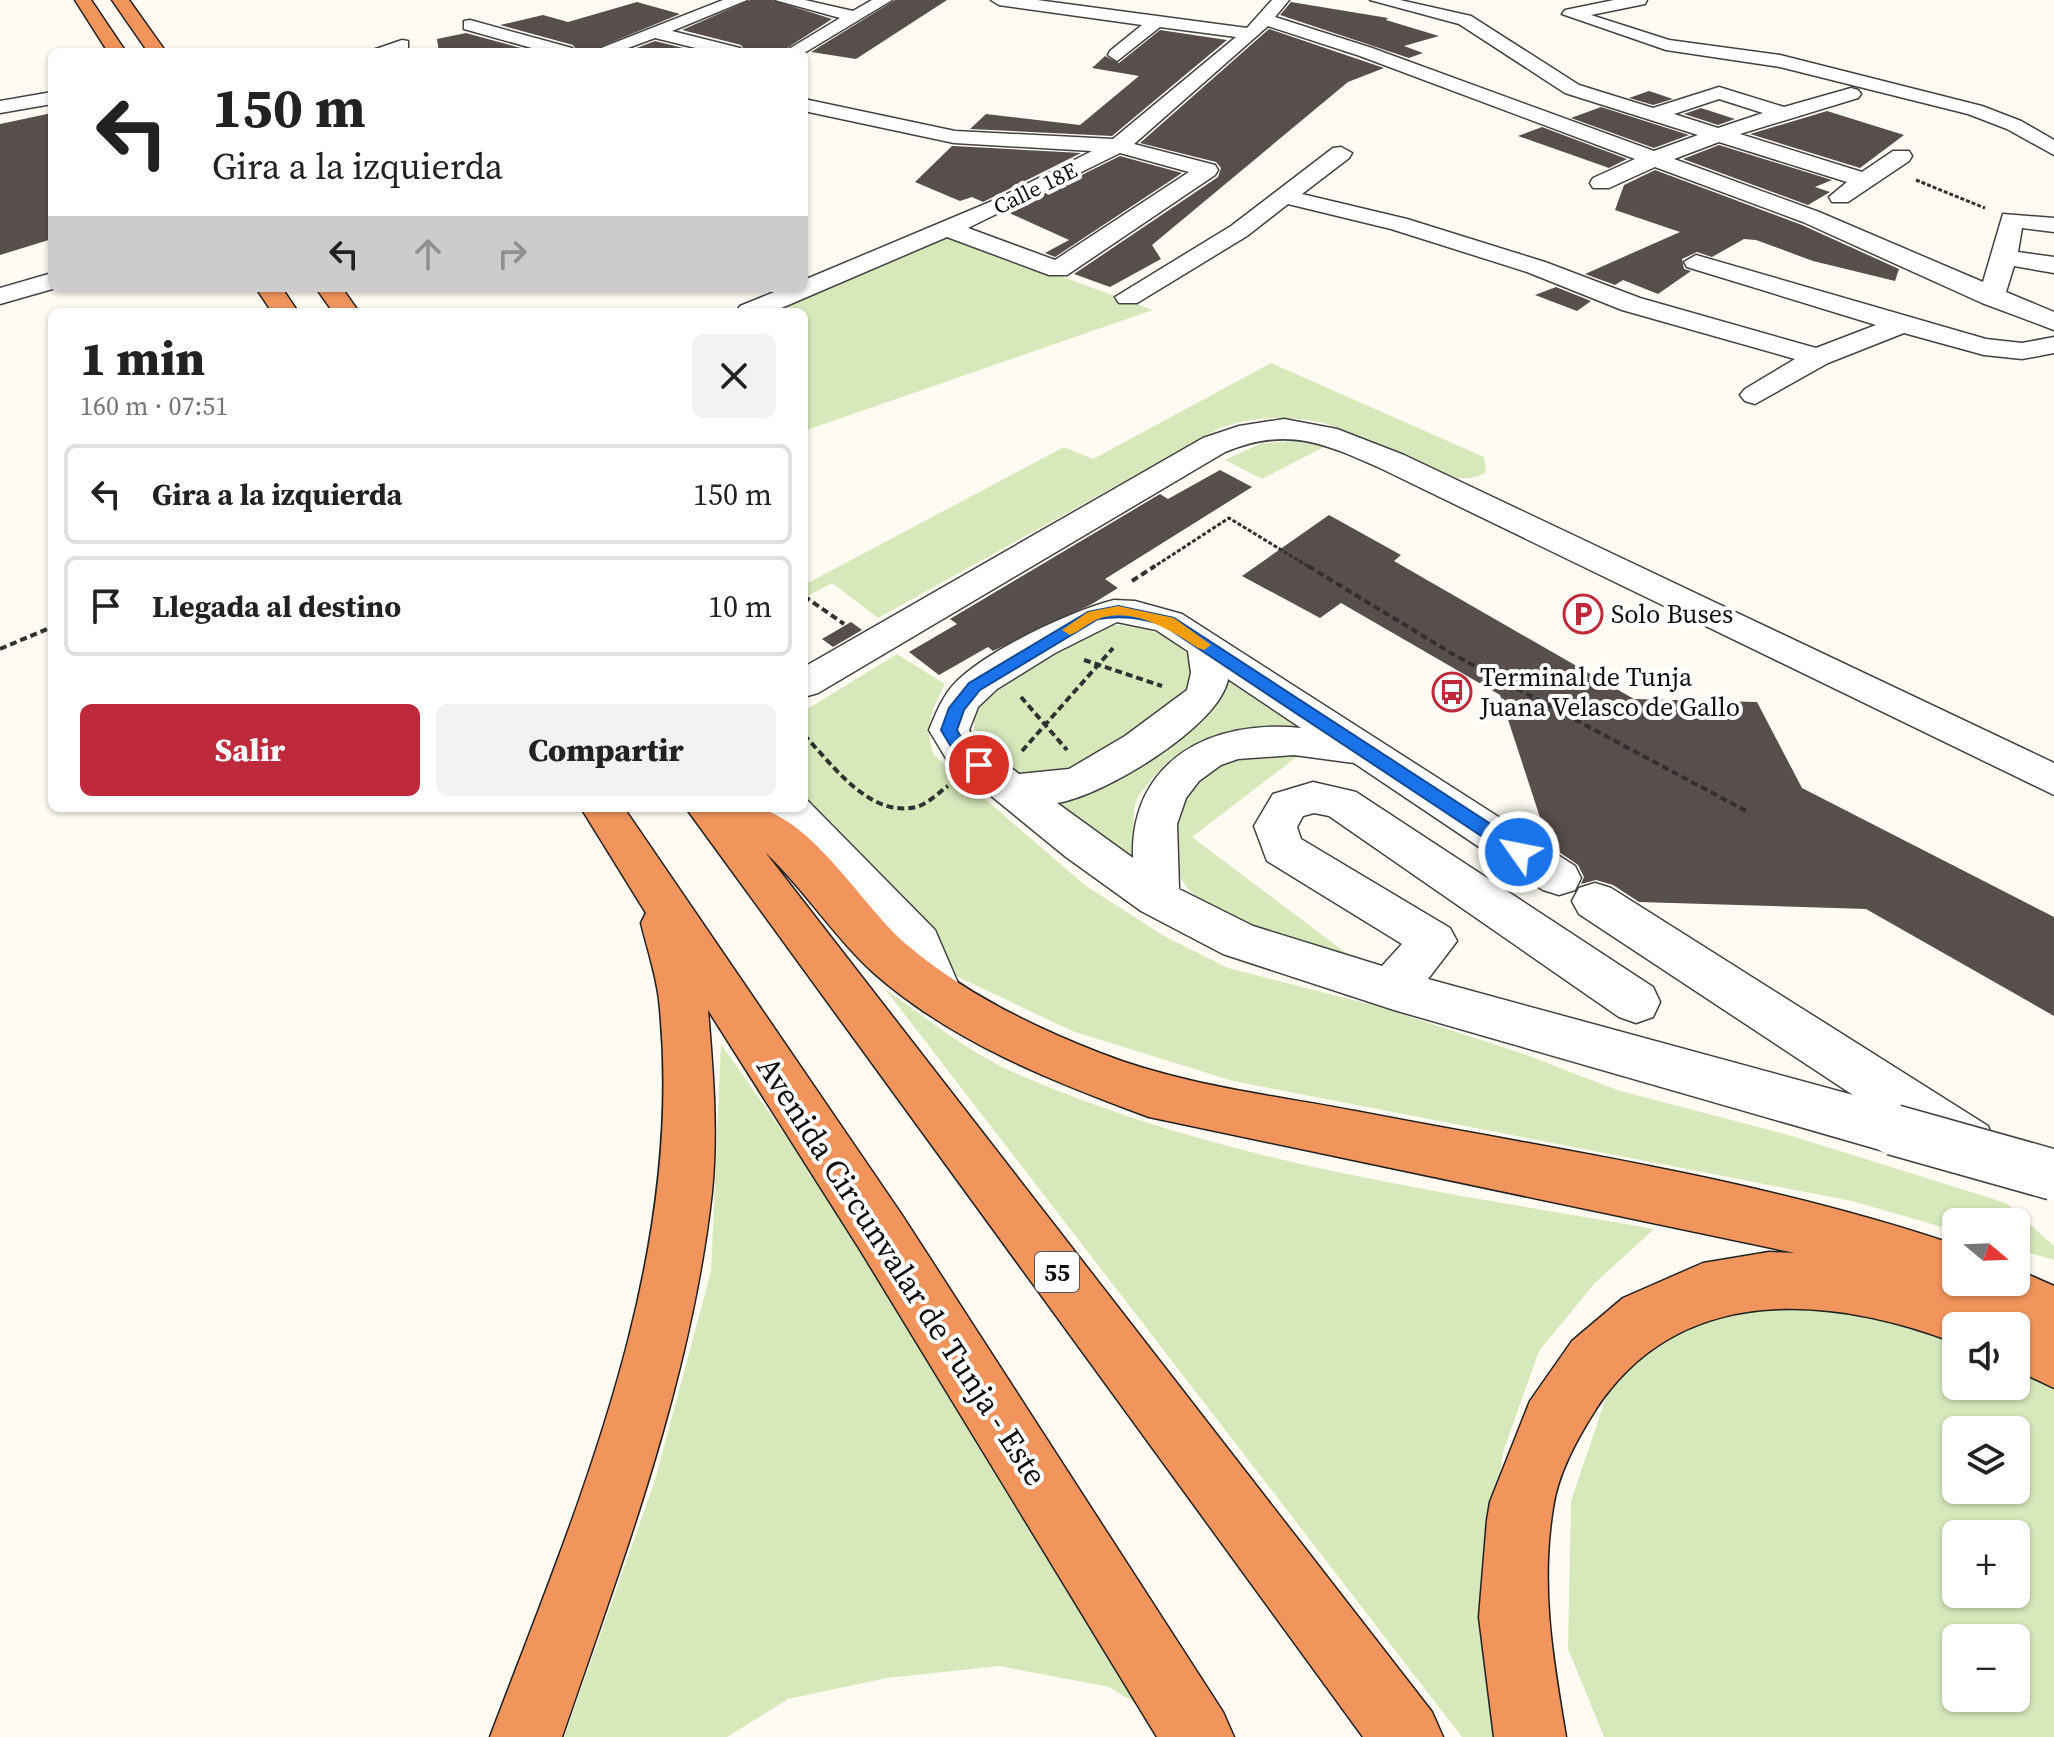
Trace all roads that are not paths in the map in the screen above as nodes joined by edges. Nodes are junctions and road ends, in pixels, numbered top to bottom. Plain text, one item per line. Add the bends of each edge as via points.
1 (83, 0) edge
2 (120, 0) edge
3 (739, 0) edge
4 (783, 0) edge
5 (884, 0) edge
6 (999, 0) edge
7 (1281, 0) edge
8 (1378, 0) edge
9 (1639, 0) edge
10 (1355, 10) edge
11 (857, 17) junction
12 (1157, 21) junction
13 (470, 25) dead end
14 (1478, 26) junction
15 (1258, 27) junction
16 (654, 32) junction
17 (1449, 35) dead end
18 (1323, 38) junction
19 (402, 45) dead end
20 (114, 48) edge
21 (154, 48) edge
22 (391, 48) edge
23 (552, 48) edge
24 (611, 48) edge
25 (718, 48) edge
26 (800, 48) edge
27 (1406, 49) dead end
28 (1117, 55) dead end
29 (1377, 59) junction
30 (1352, 67) dead end
31 (1851, 94) dead end
32 (48, 99) edge
33 (808, 106) edge
34 (0, 107) edge
35 (1783, 113) junction
36 (1651, 115) junction
37 (1716, 135) junction
38 (1118, 146) junction
39 (2054, 149) edge
40 (1341, 153) dead end
41 (1901, 156) dead end
42 (1652, 158) junction
43 (1871, 175) junction
44 (1601, 183) dead end
45 (1286, 197) junction
46 (1811, 217) junction
47 (2054, 225) edge
48 (947, 229) junction
49 (2005, 257) junction
50 (1696, 262) dead end
51 (2054, 265) edge
52 (48, 269) edge
53 (0, 281) edge
54 (48, 282) edge
55 (808, 287) edge
56 (797, 292) edge
57 (0, 296) edge
58 (1128, 297) dead end
59 (1991, 297) junction
60 (759, 308) edge
61 (2054, 322) edge
62 (1900, 325) junction
63 (2054, 345) edge
64 (1818, 357) junction
65 (1755, 395) dead end
66 (1205, 646) junction
67 (808, 681) edge
68 (1362, 751) junction
69 (995, 778) junction
70 (2054, 780) edge
71 (605, 812) edge
72 (710, 812) edge
73 (723, 812) edge
74 (793, 812) edge
75 (657, 894) junction
76 (1477, 894) junction
77 (1157, 898) junction
78 (1434, 941) junction
79 (1394, 990) junction
80 (940, 997) junction
81 (1636, 1002) dead end
82 (2054, 1175) edge
83 (2054, 1198) edge
84 (1942, 1268) edge
85 (2010, 1296) edge
86 (1957, 1312) edge
87 (2054, 1316) edge
88 (2030, 1345) edge
89 (2054, 1358) edge
90 (526, 1737) edge
91 (1198, 1737) edge
92 (1407, 1737) edge
93 (1530, 1737) edge

1 - 20 highway
2 - 21 highway
3 - 16 street
4 - 11 street
5 - 11 street
6 - 12 street
7 - 15 street, Calle 18E
8 - 14 street
9 - 39 street via 1571,14 1666,45 1780,61 1975,110
10 - 18 street
11 - 26 street
12 - 15 street
12 - 28 street
13 - 23 street
14 - 17 street
14 - 36 street via 1558,82
15 - 18 street
15 - 38 street, Calle 18E
16 - 24 street
16 - 25 street
18 - 29 street
19 - 22 street
27 - 29 street
29 - 30 street
29 - 42 street
31 - 35 street
32 - 34 street
33 - 38 street via 954,137
35 - 36 street via 1719,93
35 - 37 street
36 - 37 street
37 - 42 street
37 - 43 street
38 - 48 street, Calle 18E
38 - 48 street via 1207,170 1058,270
40 - 45 street
41 - 43 street
42 - 44 street
42 - 46 street
43 - 46 street
45 - 58 street
45 - 64 street via 1399,224 1536,267 1631,304
46 - 59 street
47 - 49 street via 2011,219
48 - 55 street, Calle 18E
49 - 51 street
49 - 59 street
50 - 62 street
52 - 53 street
54 - 57 street
56 - 60 street, Calle 18E
59 - 61 street
62 - 63 street via 2005,350
62 - 64 street
64 - 65 street
66 - 68 street
66 - 69 street via 1211,666 1201,699 1091,778 1069,786
66 - 69 street via 1132,601 1118,611 1094,615 974,686 949,730 961,750
67 - 70 street via 1214,445 1246,430 1304,429 1393,462
68 - 77 street via 1305,742 1245,741 1192,764 1165,796 1156,825
68 - 83 street via 1705,967 1800,1035
69 - 77 street
71 - 75 highway, Avenida Circunvalar de Tunja - Este
72 - 92 highway, 55
73 - 80 highway via 773,834 890,959
74 - 80 street via 919,943
75 - 90 highway via 683,998 689,1086 685,1179 671,1283 641,1406
75 - 91 highway, Avenida Circunvalar de Tunja - Este via 882,1234
76 - 78 street
76 - 78 street via 1341,803 1313,797 1288,805 1275,826 1282,849
76 - 81 street
77 - 79 street via 1239,941
78 - 79 street
79 - 82 street, bridge
80 - 84 highway via 1060,1062 1149,1094 1741,1213 1873,1244
85 - 87 highway
86 - 93 highway via 1838,1280 1749,1280 1669,1302 1604,1346 1553,1414 1521,1504 1513,1618
88 - 89 highway

